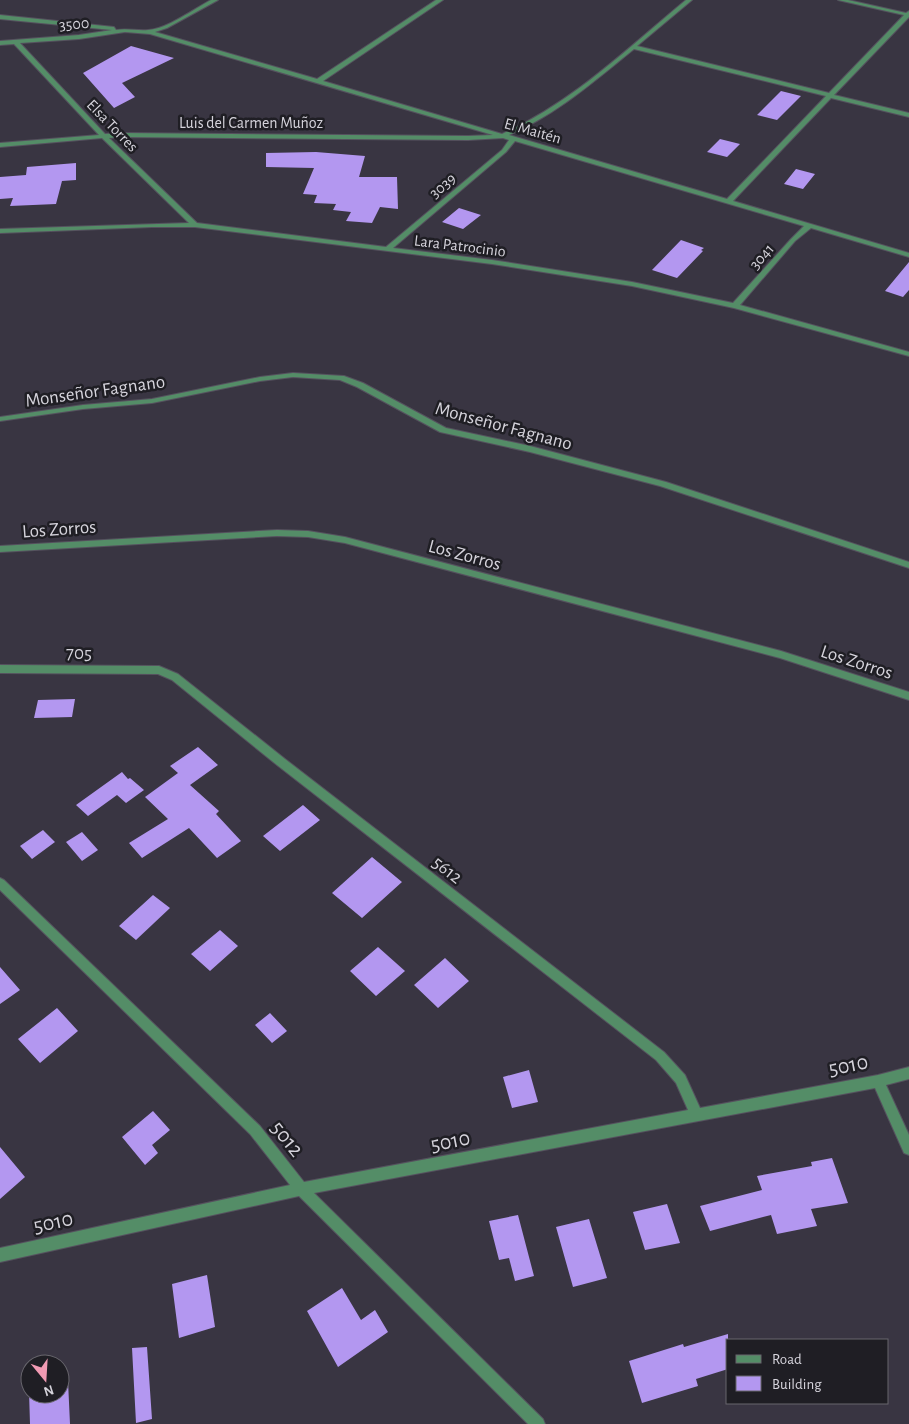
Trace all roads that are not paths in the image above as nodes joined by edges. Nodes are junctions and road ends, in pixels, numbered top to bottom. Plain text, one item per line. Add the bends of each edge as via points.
1 (215, 0) edge
2 (440, 0) edge
3 (689, 0) edge
4 (841, 0) edge
5 (908, 14) edge
6 (0, 17) edge
7 (125, 30) junction
8 (150, 32) junction
9 (15, 41) junction
10 (0, 43) edge
11 (633, 47) junction
12 (318, 82) junction
13 (830, 95) junction
14 (909, 115) edge
15 (103, 136) junction
16 (502, 136) junction
17 (513, 139) junction
18 (0, 145) edge
19 (728, 202) junction
20 (195, 225) junction
21 (809, 226) junction
22 (0, 231) edge
23 (386, 250) junction
24 (908, 254) edge
25 (735, 306) junction
26 (909, 354) edge
27 (0, 419) edge
28 (0, 549) edge
29 (909, 565) edge
30 (0, 669) edge
31 (159, 670) joint
32 (909, 696) edge
33 (0, 883) edge
34 (909, 1073) edge
35 (878, 1080) junction
36 (696, 1115) junction
37 (909, 1148) edge
38 (301, 1189) junction
39 (0, 1255) edge
40 (538, 1424) edge

1 - 8 street
2 - 12 street
3 - 11 street
4 - 5 street
5 - 13 street
6 - 7 street
7 - 8 street, 3500
7 - 9 street, 3500
8 - 12 street, El Maitén
9 - 10 street, 3500
9 - 15 street, Elsa Torres
11 - 13 street
11 - 16 street via 572,97 527,126
12 - 16 street, El Maitén
13 - 14 street
13 - 19 street
15 - 16 street, Luis del Carmen Muñoz
15 - 18 street, Luis del Carmen Muñoz
15 - 20 street, Elsa Torres
16 - 17 street, El Maitén
17 - 19 street, El Maitén
17 - 23 street, 3039 via 504,151
19 - 21 street, El Maitén
20 - 22 street, Lara Patrocinio
20 - 23 street, Lara Patrocinio
21 - 24 street, El Maitén
21 - 25 street, 3041
23 - 25 street, Lara Patrocinio via 492,262 632,284
25 - 26 street, Lara Patrocinio
27 - 29 street, Monseñor Fagnano via 152,401 293,374 341,378 443,430 663,484
28 - 32 street, Los Zorros via 277,533 308,534 345,540 781,655
30 - 31 street, 705
31 - 36 street, 5612 via 175,677 660,1056 681,1079
33 - 38 street, 5012 via 255,1130
34 - 35 street, 5010
35 - 36 street, 5010
35 - 37 street
36 - 38 street, 5010
38 - 39 street, 5010
38 - 40 street, 5012

